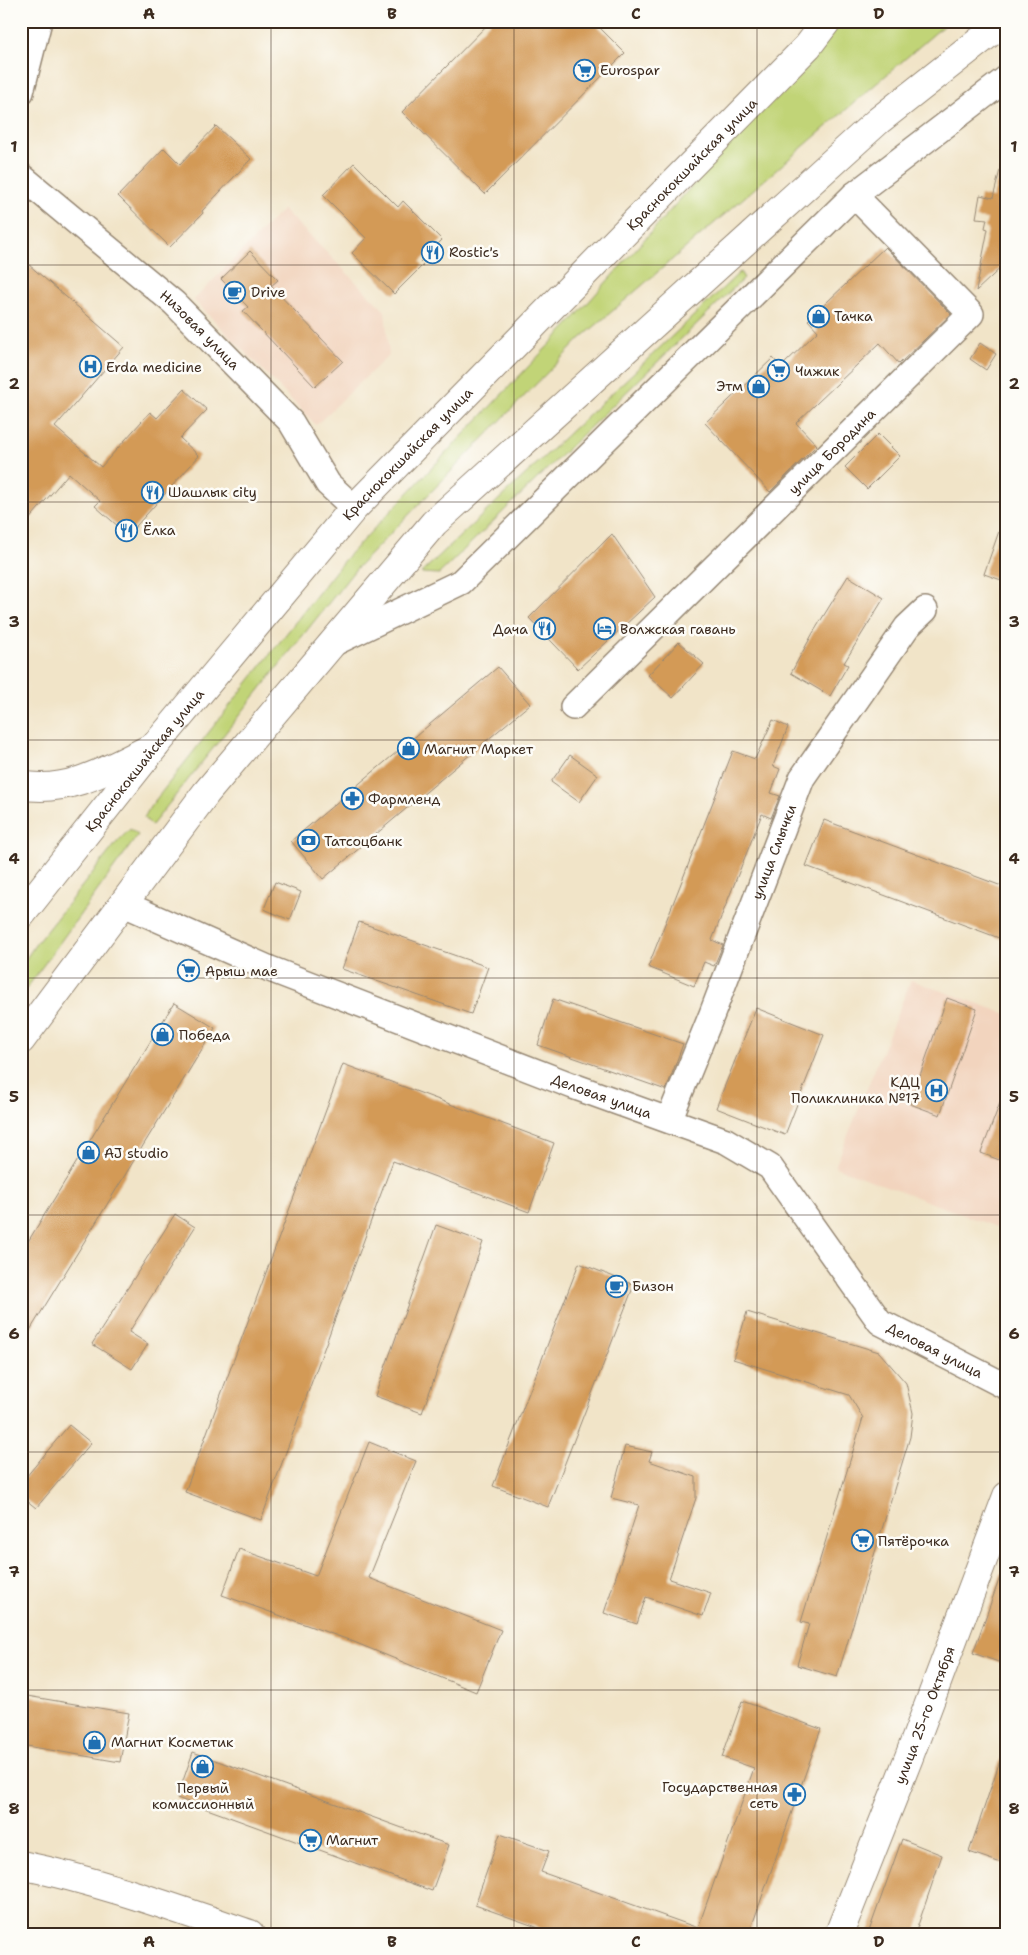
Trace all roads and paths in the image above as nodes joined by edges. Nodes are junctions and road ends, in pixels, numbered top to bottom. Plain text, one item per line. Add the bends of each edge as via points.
1 (39, 21) edge
2 (827, 21) edge
3 (1005, 21) edge
4 (1007, 78) edge
5 (21, 92) edge
6 (21, 176) edge
7 (854, 195) junction
8 (354, 508) junction
9 (925, 610) dead end
10 (330, 646) junction
11 (573, 707) dead end
12 (155, 746) junction
13 (21, 786) edge
14 (124, 904) junction
15 (21, 914) edge
16 (21, 1040) edge
17 (669, 1120) junction
18 (1007, 1387) edge
19 (1007, 1496) edge
20 (21, 1865) edge
21 (250, 1934) edge
22 (839, 1934) edge

1 - 5 street
2 - 8 main road, Краснококшайская улица via 808,46
3 - 10 main road via 878,121 434,522
4 - 7 street
6 - 8 street, Низовая улица via 174,304 291,422 328,484
7 - 10 street via 461,582
7 - 11 street, улица Бородина via 971,314
8 - 12 main road, Краснококшайская улица
9 - 17 street, улица Смычки via 907,627 802,778
10 - 14 main road via 206,793
12 - 13 main road via 86,779 59,786
12 - 15 main road, Краснококшайская улица
14 - 16 main road
14 - 17 street, Деловая улица via 279,972
17 - 18 street, Деловая улица via 726,1141 770,1167 880,1322
19 - 22 main road, улица 25-го Октября
20 - 21 main road via 58,1872

